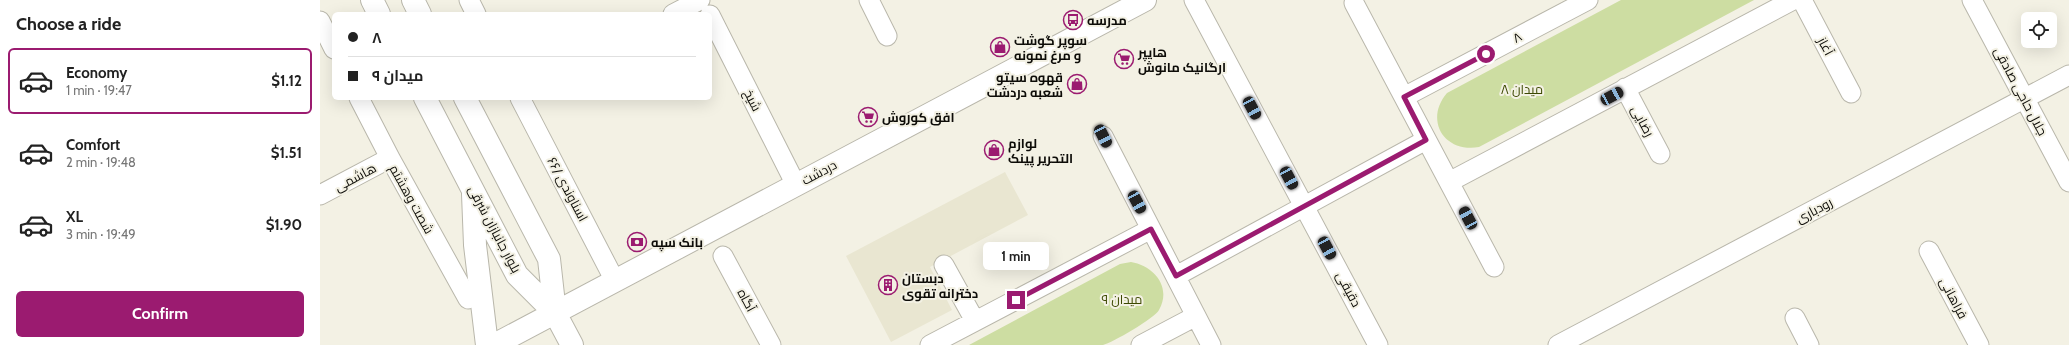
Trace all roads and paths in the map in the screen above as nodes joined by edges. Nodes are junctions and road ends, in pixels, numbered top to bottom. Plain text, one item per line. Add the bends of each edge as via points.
1 (372, 0) edge
2 (413, 0) edge
3 (469, 0) edge
4 (701, 0) edge
5 (869, 0) edge
6 (1144, 0) edge
7 (1194, 0) edge
8 (1793, 0) edge
9 (1802, 0) edge
10 (1972, 0) edge
11 (1583, 1) edge
12 (1354, 3) dead end
13 (378, 12) edge
14 (419, 12) edge
15 (475, 12) edge
16 (678, 12) edge
17 (708, 12) edge
18 (712, 19) edge
19 (320, 21) edge
20 (887, 36) dead end
21 (332, 45) edge
22 (2069, 75) edge
23 (1626, 88) junction
24 (1850, 93) dead end
25 (1404, 97) junction
26 (2024, 98) junction
27 (360, 100) edge
28 (426, 100) edge
29 (466, 100) edge
30 (521, 100) edge
31 (1103, 136) dead end
32 (1426, 140) junction
33 (1660, 154) dead end
34 (390, 158) junction
35 (1449, 182) junction
36 (2069, 182) edge
37 (796, 185) junction
38 (473, 187) junction
39 (320, 195) edge
40 (1304, 206) junction
41 (1151, 229) junction
42 (1929, 251) dead end
43 (723, 256) dead end
44 (944, 265) dead end
45 (1494, 267) dead end
46 (1176, 276) junction
47 (615, 280) junction
48 (468, 299) dead end
49 (555, 313) junction
50 (1196, 316) junction
51 (1794, 318) dead end
52 (975, 322) junction
53 (487, 345) edge
54 (494, 345) edge
55 (572, 345) edge
56 (771, 345) edge
57 (930, 345) edge
58 (1141, 345) edge
59 (1211, 345) edge
60 (1378, 345) edge
61 (1558, 345) edge
62 (1809, 345) edge
63 (1979, 345) edge

1 - 13 main road
2 - 14 main road
3 - 15 street
4 - 16 street
4 - 17 street, شیخ
5 - 20 street
6 - 37 main road, دردشت
7 - 40 street, دقیقی
8 - 23 street
9 - 24 street, آغاز
10 - 26 street, جلال حاجی صادقی
11 - 25 street, ۸
12 - 25 street
18 - 37 street, شیخ
19 - 21 street
22 - 26 street, رودباری
23 - 33 street, رضایی
23 - 35 street
25 - 32 street
26 - 36 street, جلال حاجی صادقی
26 - 61 street, رودباری
27 - 34 street, شصت وهشتم
28 - 38 main road, بلوار جانبازان شرقی
29 - 49 main road via 549,258
30 - 47 street, اسناوندی /۶۶
31 - 41 street
32 - 35 street
32 - 40 street
34 - 39 street, هاشمی
34 - 48 street, شصت وهشتم
35 - 45 street
37 - 47 main road, دردشت
38 - 49 main road, بلوار جانبازان شرقی via 517,275
38 - 53 main road via 475,245
40 - 46 street
40 - 60 street, دقیقی
41 - 46 street
41 - 52 street
42 - 63 street, فراهانی
43 - 56 street, آگاه
44 - 52 street
46 - 50 street
47 - 49 main road, دردشت
49 - 54 main road, دردشت
49 - 55 main road
50 - 58 street
50 - 59 street
51 - 62 street
52 - 57 street

